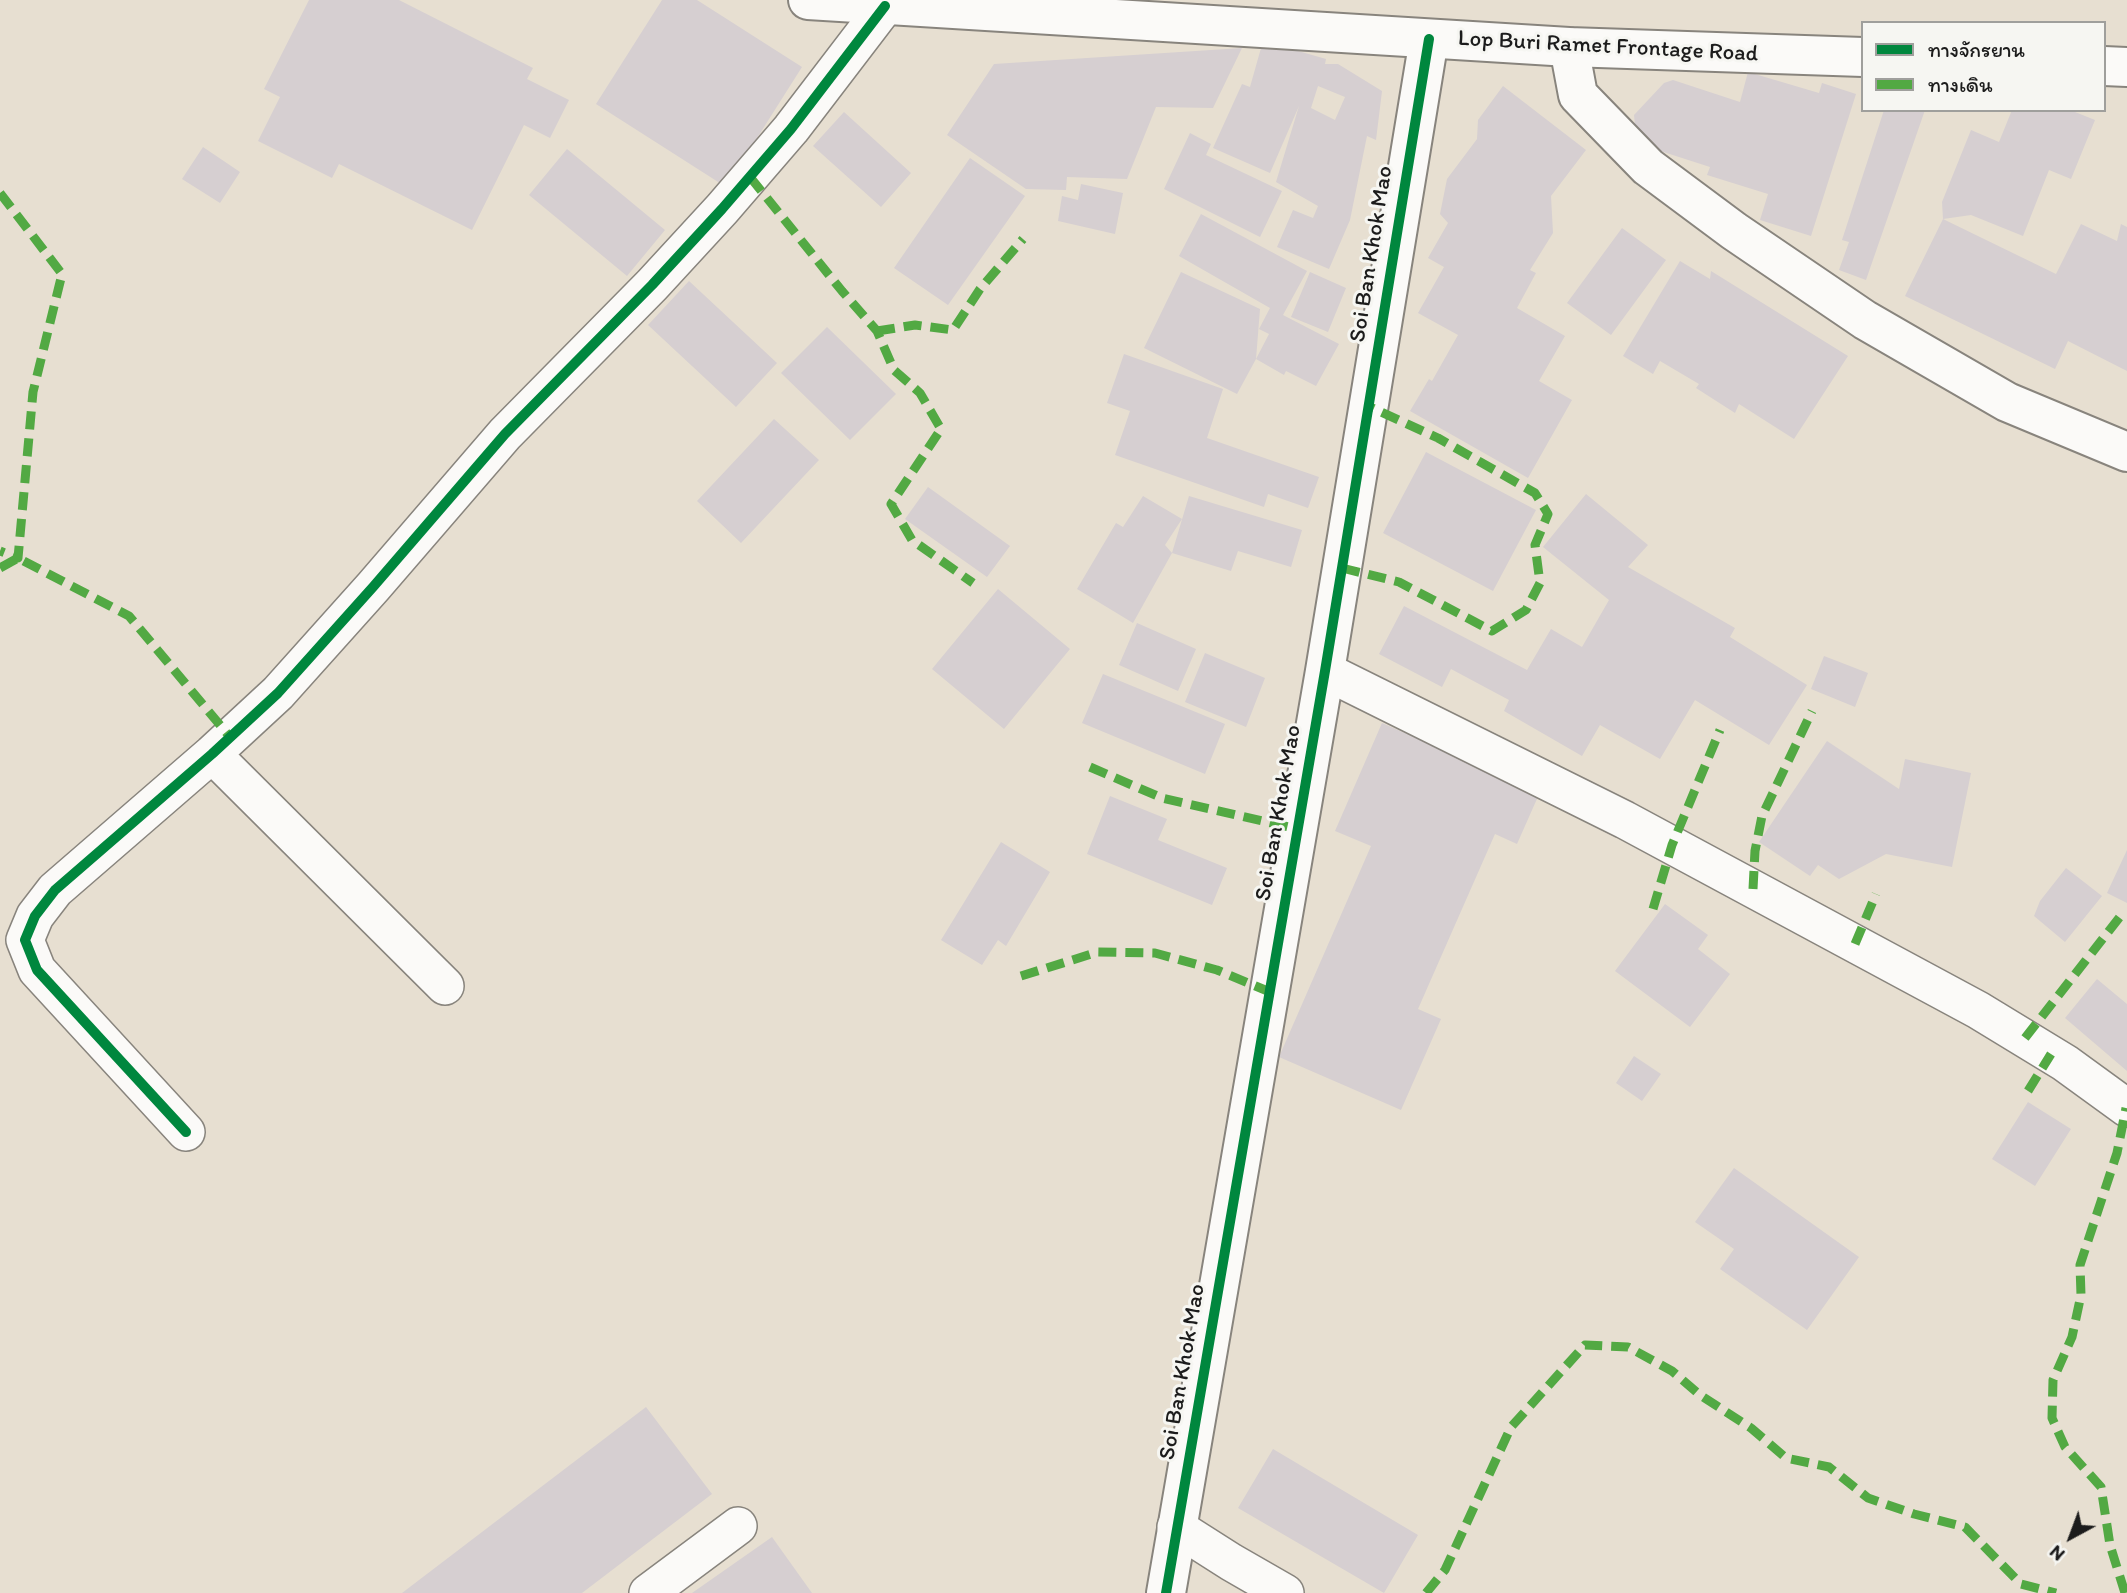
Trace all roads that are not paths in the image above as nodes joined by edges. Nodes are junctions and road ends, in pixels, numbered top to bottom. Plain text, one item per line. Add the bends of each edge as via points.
1 (808, 0) edge
2 (885, 6) junction
3 (1429, 39) junction
4 (1569, 47) junction
5 (1861, 58) edge
6 (2106, 66) edge
7 (2127, 67) edge
8 (2127, 452) edge
9 (1325, 671) junction
10 (212, 754) junction
11 (445, 986) dead end
12 (2127, 1108) edge
13 (186, 1132) dead end
14 (738, 1526) dead end
15 (1177, 1527) junction
16 (648, 1593) edge
17 (1166, 1593) edge
18 (1285, 1593) edge

1 - 2 street, Lop Buri Ramet Frontage Road
2 - 3 street, Lop Buri Ramet Frontage Road
2 - 10 street via 791,129 722,209 505,434 278,693
3 - 4 street, Lop Buri Ramet Frontage Road
3 - 9 street, Soi Ban Khok Mao
4 - 5 street, Lop Buri Ramet Frontage Road
4 - 8 street via 1578,95 1648,167 1734,231 1865,320 2007,402
6 - 7 street
9 - 12 street via 1625,820 1978,1010 2065,1063
9 - 15 street, Soi Ban Khok Mao
10 - 11 street
10 - 13 street via 55,890 35,916 25,940 37,970
14 - 16 street
15 - 17 street, Soi Ban Khok Mao
15 - 18 street

